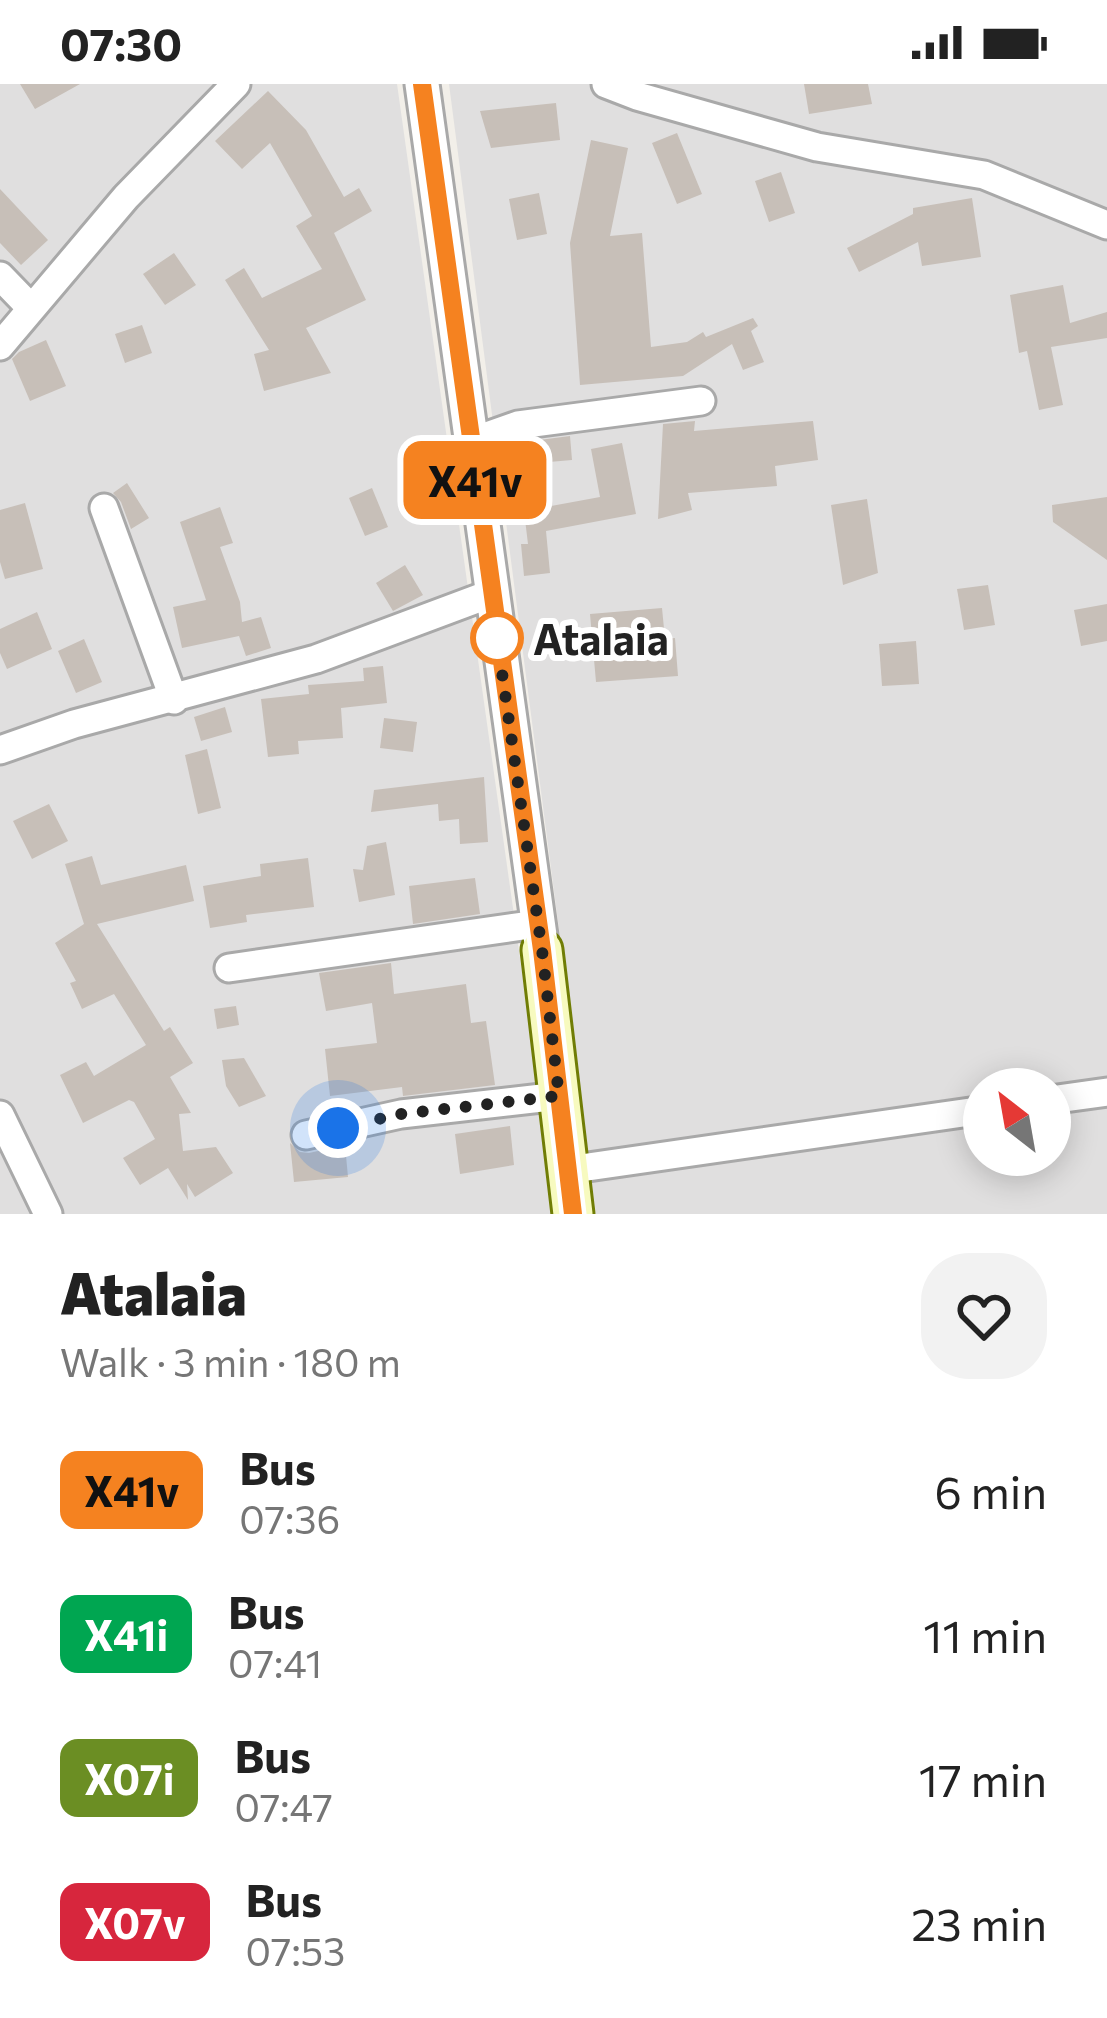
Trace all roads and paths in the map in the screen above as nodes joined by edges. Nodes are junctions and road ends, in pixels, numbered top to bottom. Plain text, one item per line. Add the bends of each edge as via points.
1 (236, 84) edge
2 (422, 84) edge
3 (606, 84) edge
4 (1107, 224) edge
5 (0, 276) edge
6 (32, 308) junction
7 (0, 346) edge
8 (701, 401) dead end
9 (470, 442) junction
10 (104, 508) dead end
11 (490, 594) junction
12 (174, 700) junction
13 (0, 750) edge
14 (540, 937) junction
15 (229, 968) dead end
16 (1107, 1092) edge
17 (559, 1096) junction
18 (1071, 1097) edge
19 (963, 1113) edge
20 (0, 1115) edge
21 (306, 1135) dead end
22 (567, 1170) junction
23 (48, 1214) edge
24 (573, 1214) edge

1 - 6 street
2 - 9 street
3 - 4 street via 817,147 984,175
5 - 6 street
6 - 7 street
8 - 9 street via 555,418
9 - 11 street
10 - 12 street
11 - 12 street via 316,659
11 - 14 street
12 - 13 street
14 - 15 street
14 - 17 main road
16 - 18 street
17 - 21 street via 401,1114
17 - 22 main road
19 - 22 street
20 - 23 street
22 - 24 main road

